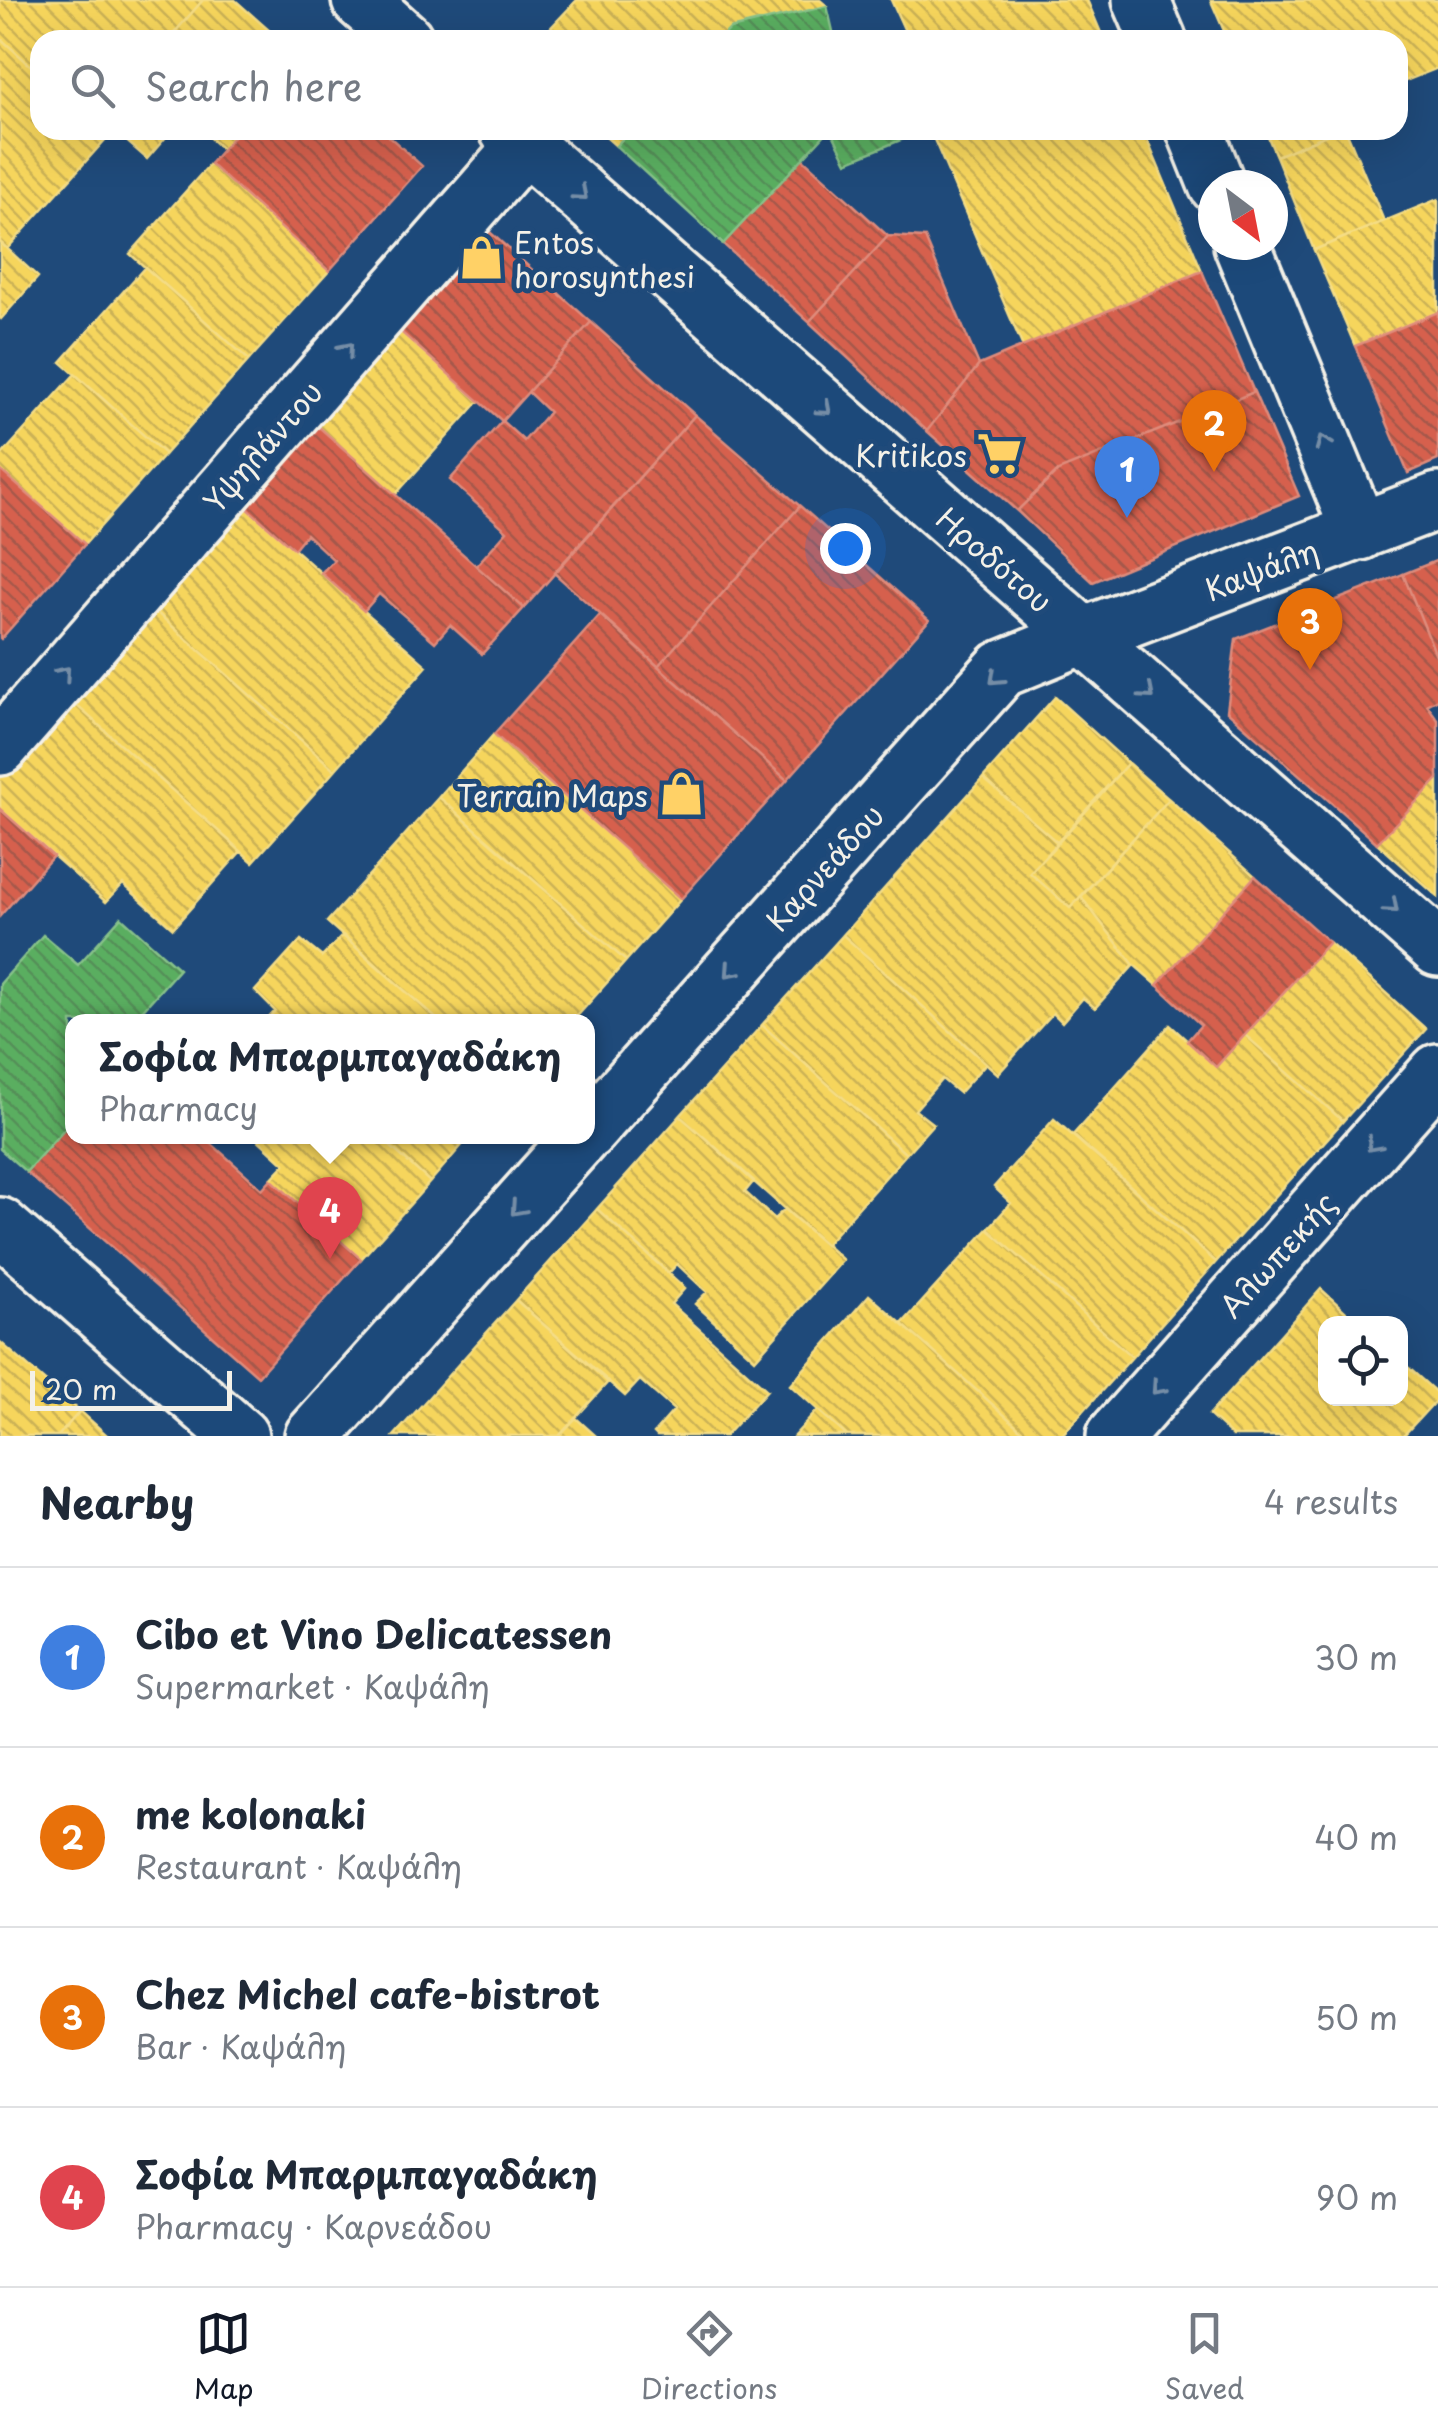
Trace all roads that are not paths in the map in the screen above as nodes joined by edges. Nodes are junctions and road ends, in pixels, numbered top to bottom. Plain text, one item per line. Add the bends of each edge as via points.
1 (360, 0) edge
2 (1141, 0) edge
3 (394, 30) edge
4 (1154, 30) edge
5 (514, 140) edge
6 (518, 140) edge
7 (1199, 140) edge
8 (1212, 170) edge
9 (1248, 260) edge
10 (1438, 502) edge
11 (1360, 532) junction
12 (1083, 636) junction
13 (0, 747) edge
14 (1438, 948) edge
15 (1438, 1072) edge
16 (595, 1122) edge
17 (575, 1144) edge
18 (0, 1226) edge
19 (240, 1436) edge
20 (313, 1436) edge
21 (1116, 1436) edge

1 - 3 street
2 - 4 street
13 -> 5 street, Υψηλάντου
6 -> 12 street, Ηροδότου
7 - 8 street
11 -> 9 street
10 - 11 street, Καψάλη
11 - 12 street, Καψάλη
12 -> 14 street, Ηροδότου
12 -> 16 street, Καρνεάδου via 1002,669
15 -> 21 street, Αλωπεκής
17 -> 20 street
18 - 19 street

